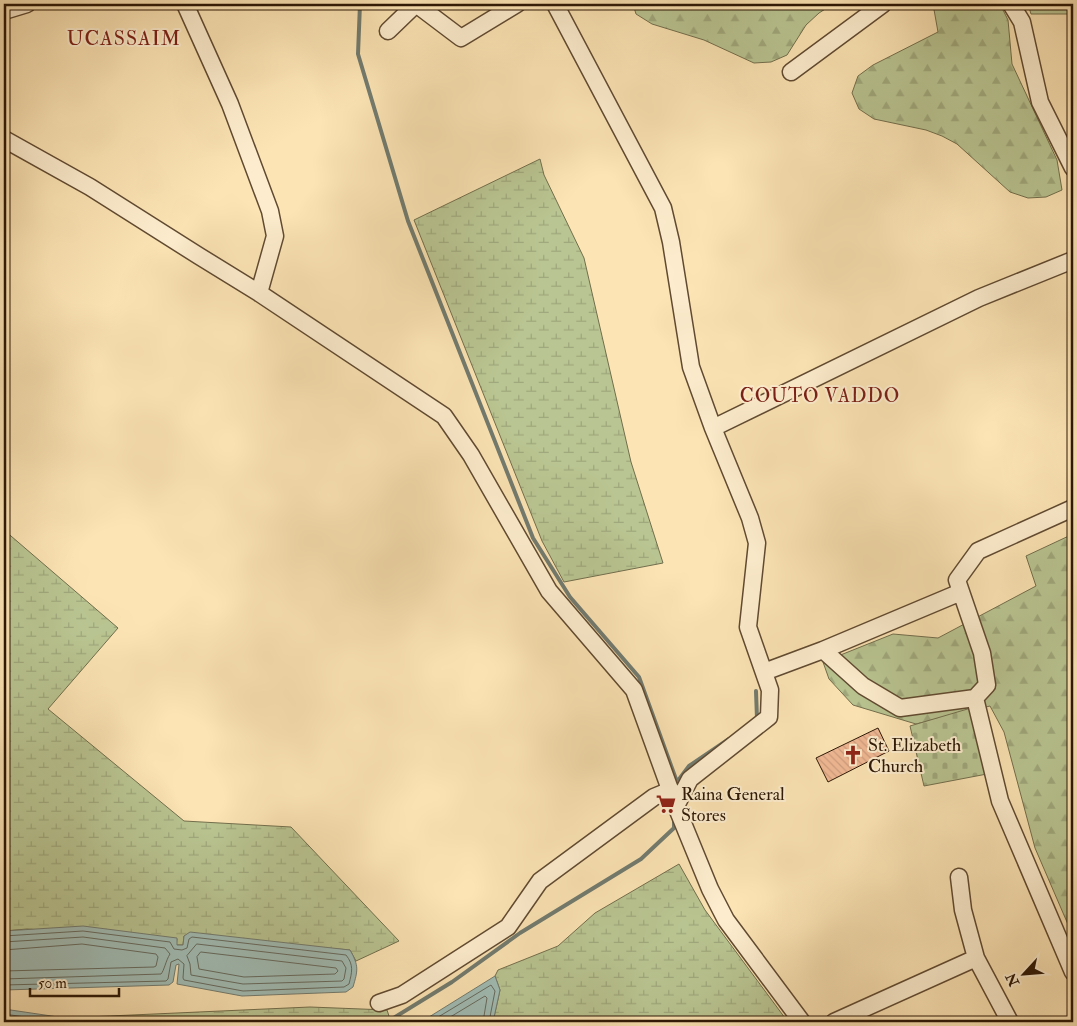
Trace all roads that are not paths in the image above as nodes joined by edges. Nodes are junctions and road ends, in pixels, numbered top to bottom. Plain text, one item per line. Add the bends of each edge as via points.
1 (27, 4) edge
2 (185, 4) edge
3 (416, 4) edge
4 (517, 4) edge
5 (555, 4) edge
6 (883, 4) edge
7 (1011, 4) edge
8 (4, 11) edge
9 (388, 32) dead end
10 (791, 72) dead end
11 (4, 139) edge
12 (1073, 168) edge
13 (1073, 260) edge
14 (259, 293) junction
15 (713, 428) junction
16 (1073, 508) edge
17 (961, 592) junction
18 (824, 650) junction
19 (764, 672) junction
20 (975, 698) junction
21 (674, 798) junction
22 (959, 877) dead end
23 (976, 958) junction
24 (1073, 972) edge
25 (379, 1003) dead end
26 (802, 1022) edge
27 (834, 1022) edge
28 (1010, 1022) edge

1 - 8 street
2 - 14 street via 230,104 270,211 275,236
3 - 4 street via 461,38
3 - 9 street
5 - 15 street via 663,208 691,367
6 - 10 street
7 - 12 street via 1022,22 1040,102
11 - 14 street via 90,187
13 - 15 street via 979,298
14 - 21 street via 444,416 471,456 549,591 634,690
15 - 19 street via 757,543 748,627
16 - 17 street via 978,551 957,580
17 - 18 street
17 - 20 street via 982,654 987,685
18 - 19 street
18 - 20 street via 863,686 900,708
19 - 21 street via 770,690 769,717 690,779
20 - 24 street via 1000,801
21 - 25 street via 654,797 540,881 508,926 402,995
21 - 26 street via 710,889 726,920
22 - 23 street via 963,910
23 - 27 street
23 - 28 street

